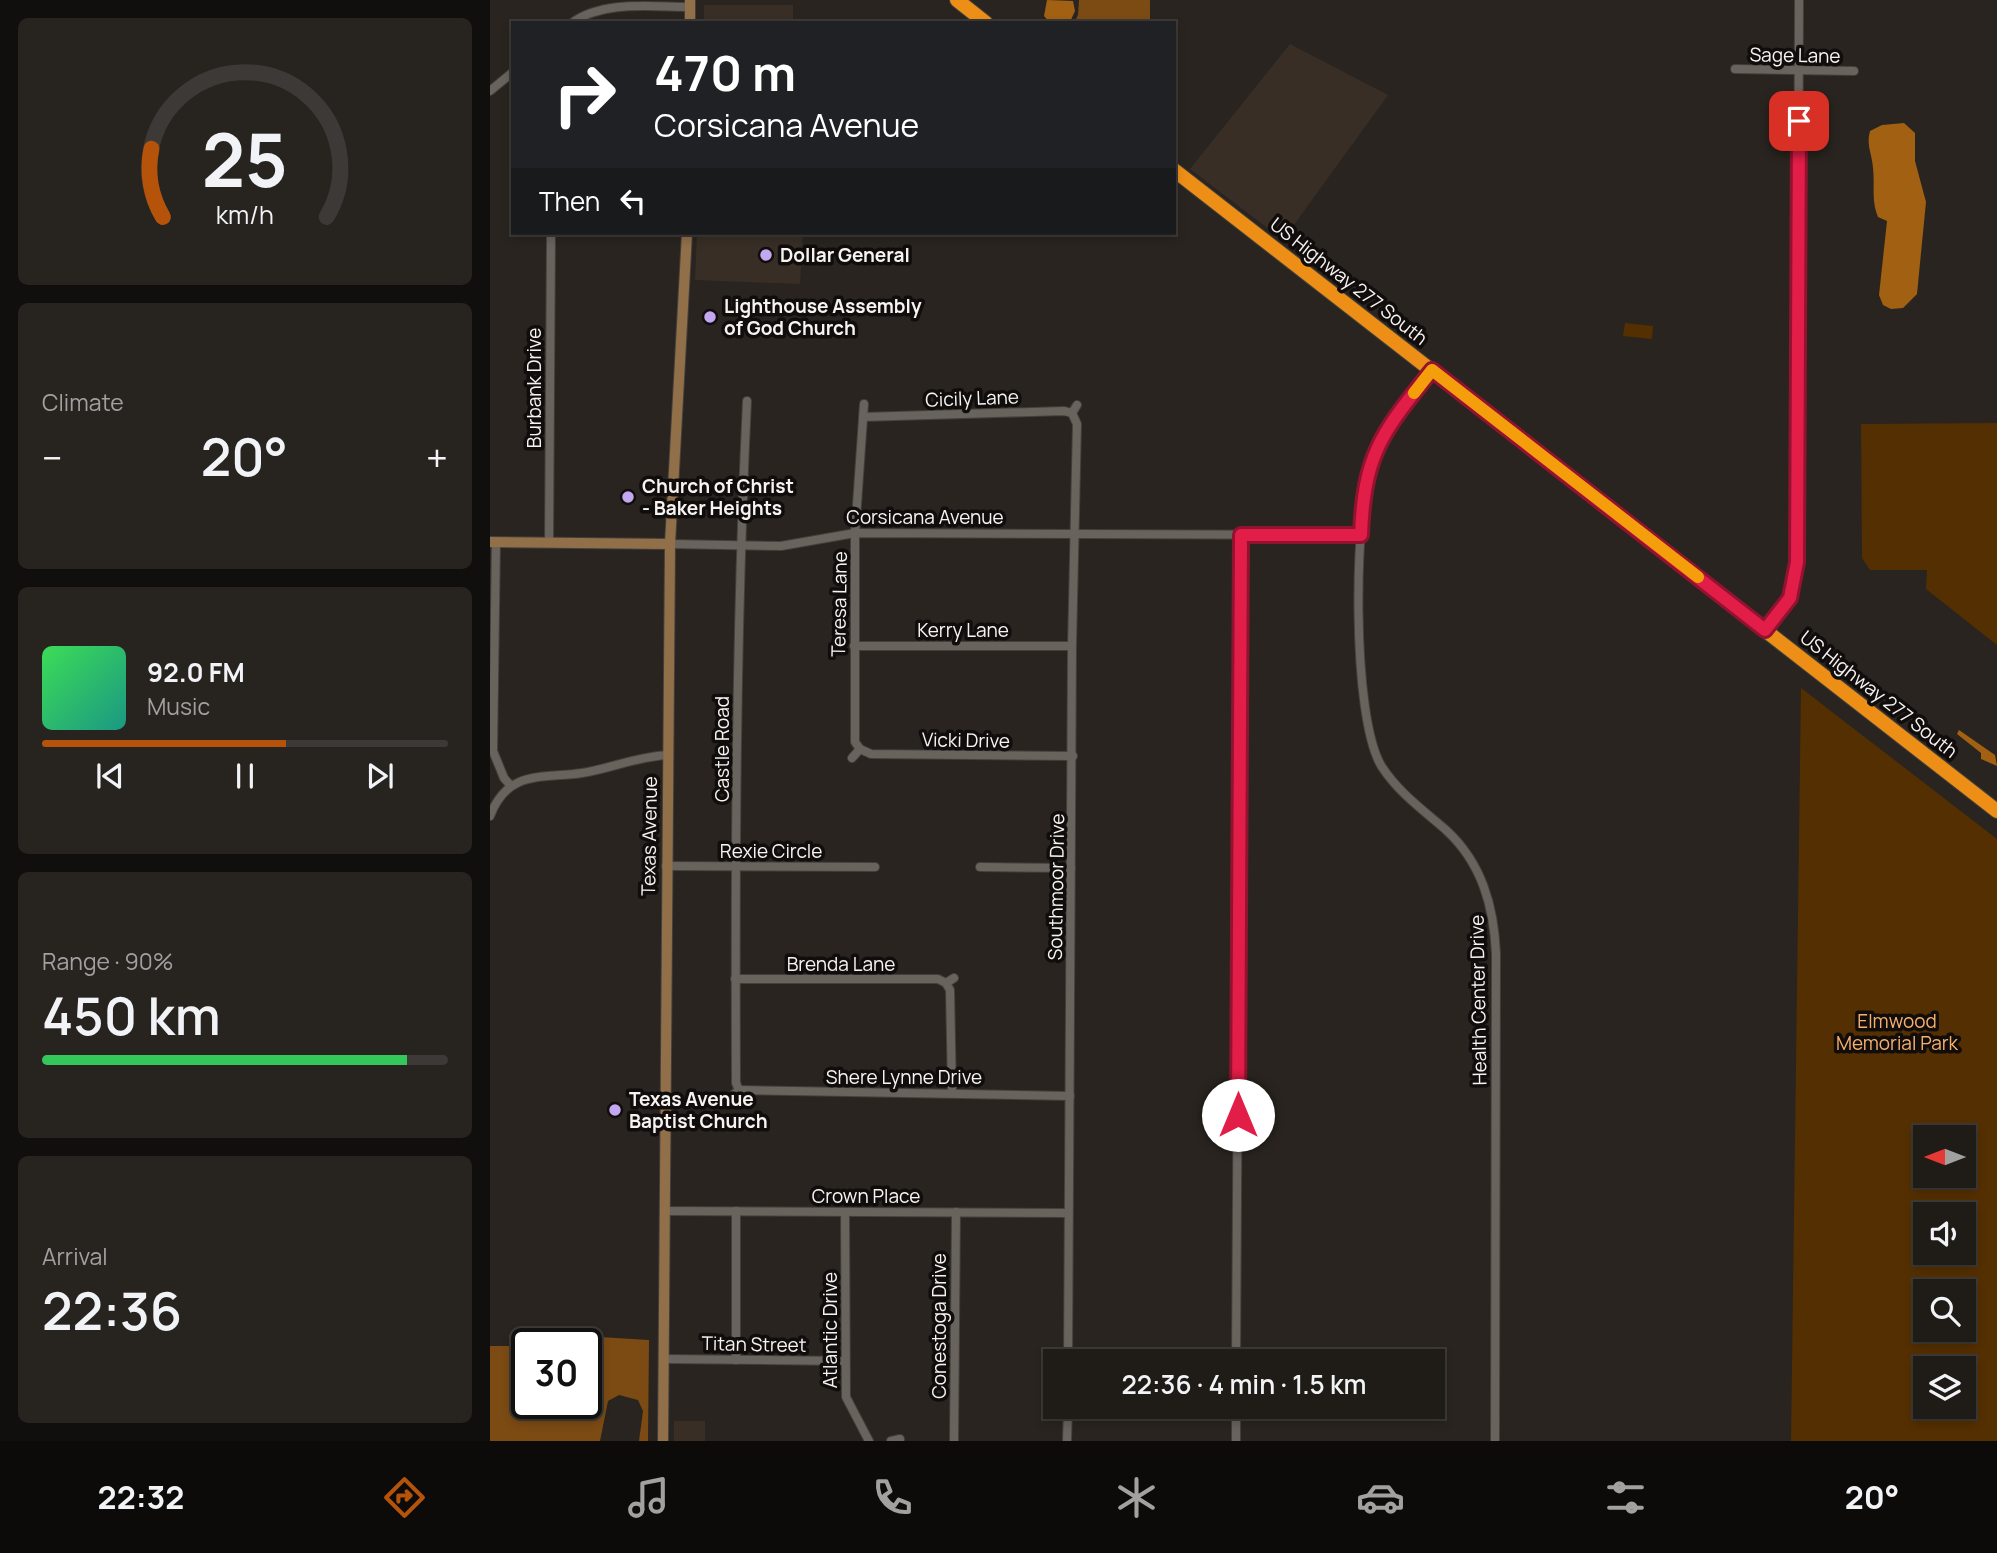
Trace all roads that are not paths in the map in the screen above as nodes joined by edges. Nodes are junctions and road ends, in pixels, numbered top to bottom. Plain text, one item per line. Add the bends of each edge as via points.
1 (957, 0) edge
2 (1799, 0) edge
3 (690, 3) edge
4 (575, 21) edge
5 (690, 21) edge
6 (983, 21) edge
7 (1735, 69) dead end
8 (1799, 70) junction
9 (1854, 71) dead end
10 (511, 74) edge
11 (490, 91) edge
12 (1176, 172) edge
13 (551, 235) edge
14 (687, 235) edge
15 (1432, 370) junction
16 (747, 401) dead end
17 (864, 404) dead end
18 (1077, 405) dead end
19 (1072, 413) junction
20 (863, 418) junction
21 (855, 533) junction
22 (1074, 535) junction
23 (1241, 535) junction
24 (1361, 535) junction
25 (493, 542) edge
26 (549, 543) junction
27 (670, 544) junction
28 (740, 547) junction
29 (1765, 630) junction
30 (854, 646) junction
31 (1072, 646) junction
32 (492, 649) edge
33 (860, 749) junction
34 (492, 751) edge
35 (667, 755) junction
36 (1073, 756) junction
37 (852, 758) dead end
38 (511, 786) junction
39 (1997, 811) edge
40 (490, 816) edge
41 (666, 866) junction
42 (737, 867) junction
43 (875, 867) dead end
44 (980, 867) dead end
45 (1071, 868) junction
46 (736, 979) junction
47 (737, 1092) joint
48 (952, 1092) junction
49 (1070, 1096) junction
50 (664, 1212) junction
51 (736, 1212) junction
52 (845, 1212) junction
53 (956, 1212) junction
54 (1068, 1213) junction
55 (1068, 1349) edge
56 (1237, 1349) edge
57 (664, 1359) junction
58 (736, 1360) junction
59 (844, 1361) junction
60 (1068, 1419) edge
61 (1236, 1419) edge
62 (900, 1438) dead end
63 (663, 1441) edge
64 (869, 1441) edge
65 (891, 1441) edge
66 (954, 1441) edge
67 (1068, 1441) edge
68 (1236, 1441) edge
69 (1495, 1441) edge

1 - 6 highway
2 - 8 street
3 - 4 street via 612,7 590,11
3 - 5 street
7 - 8 street, Sage Lane
8 - 9 street, Sage Lane
8 - 29 street via 1796,571 1790,598
10 - 11 street
12 - 15 highway, US Highway 277 South
13 - 26 street, Burbank Drive
14 - 27 street, Texas Avenue
15 - 24 street, Health Center Drive via 1383,434 1374,454 1362,503
15 - 29 highway, US Highway 277 South
16 - 28 street, Castle Road
17 - 20 street, Teresa Lane
18 - 19 street
19 - 20 street, Cicily Lane
19 - 22 street, Southmoor Drive via 1077,424
20 - 21 street, Teresa Lane
21 - 22 street, Corsicana Avenue
21 - 28 street, Corsicana Avenue via 781,546
21 - 30 street, Teresa Lane
22 - 23 street, Corsicana Avenue
22 - 31 street, Southmoor Drive
23 - 24 street, Corsicana Avenue
23 - 56 street
24 - 69 street, Health Center Drive via 1362,699 1370,742 1395,785 1468,855 1491,902 1495,929
25 - 26 street, Corsicana Avenue
25 - 32 street
26 - 27 street, Corsicana Avenue
27 - 28 street, Corsicana Avenue
27 - 35 street, Texas Avenue
28 - 42 street, Castle Road
29 - 39 highway, US Highway 277 South
30 - 31 street, Kerry Lane
30 - 33 street, Teresa Lane via 855,742
31 - 36 street, Southmoor Drive
32 - 34 street
33 - 36 street, Vicki Drive via 871,754
33 - 37 street
34 - 38 street
35 - 38 street via 628,759 584,772 537,776
35 - 41 street, Texas Avenue
36 - 45 street, Southmoor Drive
38 - 40 street
41 - 42 street, Rexie Circle
41 - 50 street, Texas Avenue
42 - 43 street, Rexie Circle
42 - 46 street, Castle Road
44 - 45 street
45 - 49 street, Southmoor Drive
46 - 47 street, Castle Road
46 - 48 street, Brenda Lane via 950,981
47 - 48 street, Shere Lynne Drive
48 - 49 street, Shere Lynne Drive
49 - 54 street, Southmoor Drive
50 - 51 street, Crown Place
50 - 57 street, Texas Avenue
51 - 52 street, Crown Place
51 - 58 street
52 - 53 street, Crown Place
52 - 59 street, Atlantic Drive
53 - 54 street, Crown Place
53 - 66 street, Conestoga Drive
54 - 55 street, Southmoor Drive
57 - 58 street, Titan Street
57 - 63 street, Texas Avenue
58 - 59 street, Titan Street
59 - 64 street, Atlantic Drive via 846,1397
60 - 67 street
61 - 68 street
62 - 65 street

